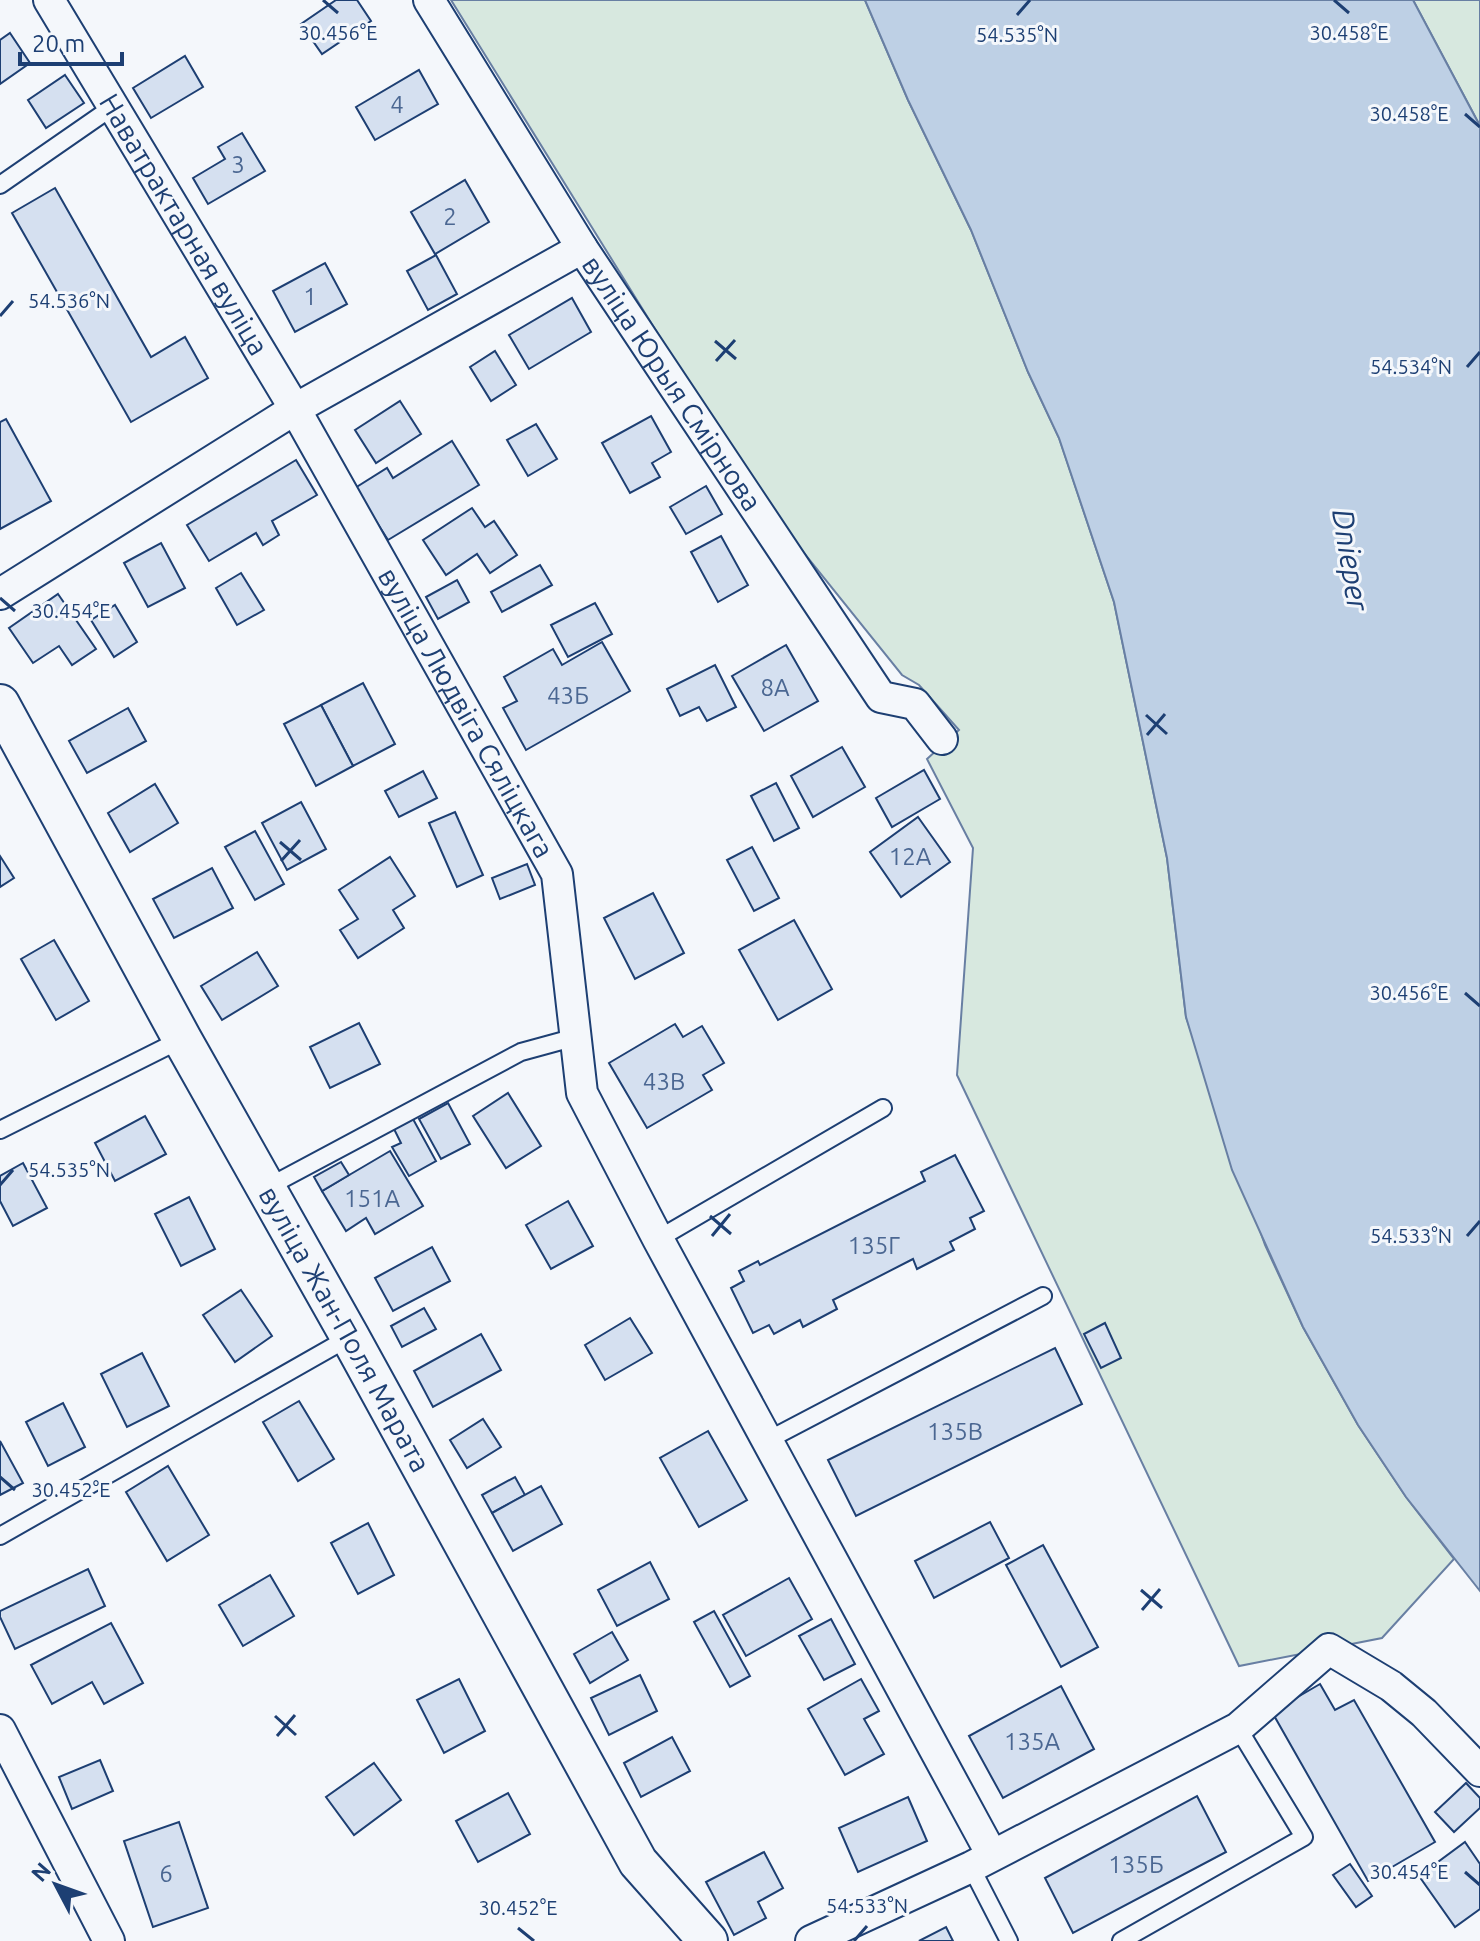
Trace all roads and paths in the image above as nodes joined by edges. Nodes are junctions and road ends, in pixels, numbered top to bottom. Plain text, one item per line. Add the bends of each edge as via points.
1 (49, 0) edge
2 (429, 0) edge
3 (114, 106) junction
4 (0, 185) edge
5 (582, 248) junction
6 (295, 409) junction
7 (0, 594) edge
8 (0, 704) edge
9 (942, 739) dead end
10 (576, 1037) junction
11 (182, 1039) junction
12 (883, 1108) dead end
13 (0, 1130) edge
14 (266, 1188) junction
15 (658, 1239) junction
16 (1043, 1296) dead end
17 (350, 1337) junction
18 (768, 1440) junction
19 (0, 1536) edge
20 (1238, 1728) junction
21 (0, 1730) edge
22 (1480, 1771) edge
23 (982, 1861) junction
24 (109, 1941) edge
25 (708, 1941) edge
26 (811, 1941) edge
27 (1009, 1941) edge
28 (1121, 1941) edge

1 - 3 street, Наватрактарная вуліца
2 - 5 street, вуліца Юрыя Смірнова
3 - 4 lane
3 - 6 street, Наватрактарная вуліца
5 - 6 street
5 - 9 street, вуліца Юрыя Смірнова via 881,697 915,704
6 - 7 street
6 - 10 street, вуліца Людвіга Сяліцкага via 557,874
8 - 11 street, вуліца Жан-Поля Марата
10 - 14 lane via 521,1052
10 - 15 street, вуліца Людвіга Сяліцкага via 582,1093
11 - 13 lane
11 - 14 street, вуліца Жан-Поля Марата
12 - 15 lane
14 - 17 street, вуліца Жан-Поля Марата
15 - 18 street, вуліца Людвіга Сяліцкага
16 - 18 lane
17 - 19 lane
17 - 25 street, вуліца Жан-Поля Марата via 638,1862
18 - 23 street, вуліца Людвіга Сяліцкага
20 - 22 street via 1329,1649 1391,1686
20 - 23 street
20 - 28 lane via 1304,1837
21 - 24 street
23 - 26 street
23 - 27 lane

